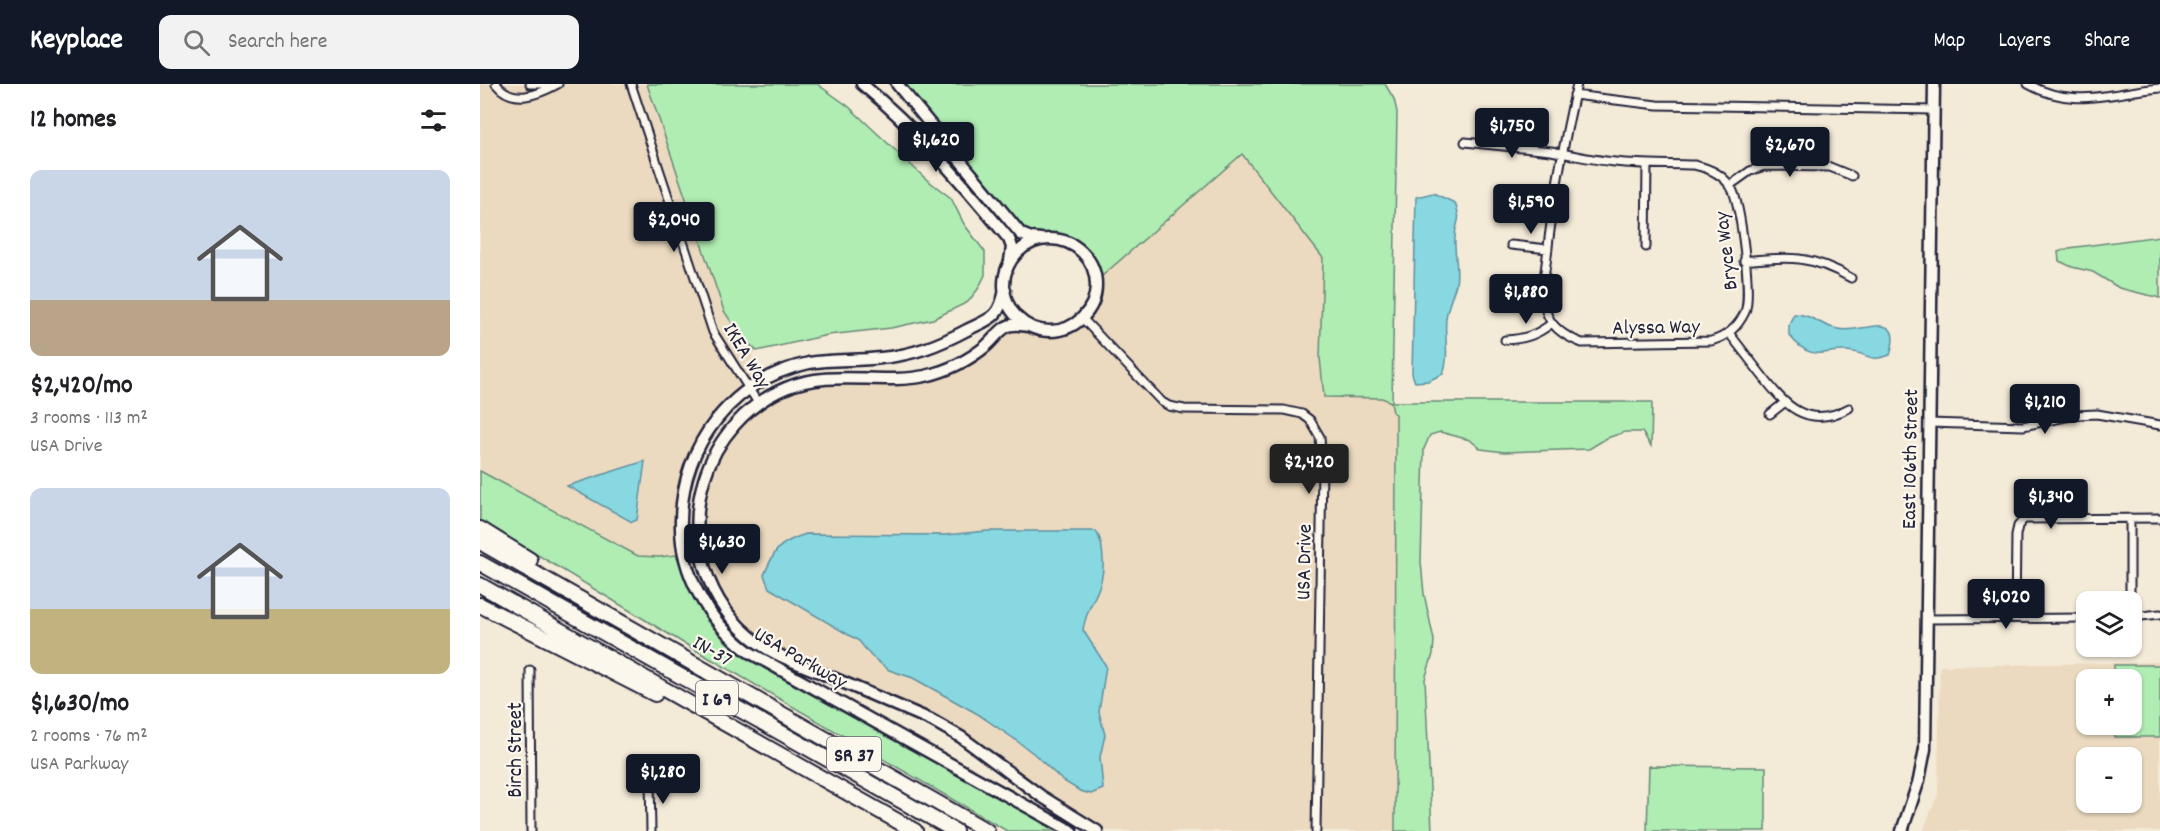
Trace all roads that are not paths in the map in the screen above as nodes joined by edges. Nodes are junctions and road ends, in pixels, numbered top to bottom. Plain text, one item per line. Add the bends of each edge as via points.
1 (496, 84) edge
2 (530, 84) edge
3 (548, 84) edge
4 (558, 84) edge
5 (631, 84) edge
6 (862, 84) edge
7 (897, 84) edge
8 (1577, 84) edge
9 (1934, 84) edge
10 (2028, 84) edge
11 (2160, 88) edge
12 (1574, 95) junction
13 (1933, 110) junction
14 (1465, 142) dead end
15 (1563, 153) junction
16 (1647, 164) junction
17 (1852, 176) dead end
18 (1729, 186) junction
19 (1045, 239) junction
20 (1511, 245) dead end
21 (1646, 247) dead end
22 (1548, 249) junction
23 (1744, 261) junction
24 (1008, 268) junction
25 (1851, 278) dead end
26 (1005, 290) junction
27 (1082, 318) junction
28 (1552, 323) junction
29 (1028, 326) junction
30 (1729, 333) junction
31 (1505, 340) dead end
32 (749, 388) junction
33 (758, 403) junction
34 (1784, 403) junction
35 (1849, 408) dead end
36 (1770, 414) dead end
37 (1929, 423) junction
38 (2160, 425) edge
39 (2130, 518) junction
40 (2160, 518) edge
41 (480, 529) edge
42 (480, 542) edge
43 (480, 563) edge
44 (480, 585) edge
45 (2130, 591) edge
46 (576, 596) junction
47 (480, 605) edge
48 (2160, 614) edge
49 (2142, 616) edge
50 (2015, 617) junction
51 (2076, 618) edge
52 (1926, 619) junction
53 (530, 670) dead end
54 (778, 754) junction
55 (650, 779) dead end
56 (531, 831) edge
57 (651, 831) edge
58 (915, 831) edge
59 (955, 831) edge
60 (987, 831) edge
61 (1071, 831) edge
62 (1097, 831) edge
63 (1316, 831) edge
64 (1902, 831) edge

1 - 4 street via 504,92 520,97
2 - 3 street
5 - 32 street, IKEA Way via 713,332
6 - 24 street, USA Parkway via 935,151 1009,239 1012,254
7 - 19 street via 1021,234
8 - 12 street
9 - 13 street, East 106th Street
10 - 11 street via 2054,96 2078,99
12 - 13 street via 1657,105
12 - 15 street
13 - 37 street, East 106th Street
14 - 15 street, Bryce Way
15 - 16 street, Bryce Way
15 - 22 street
16 - 18 street, Bryce Way via 1704,167
16 - 21 street
17 - 18 street via 1830,167 1764,166
18 - 23 street, Bryce Way via 1738,207
19 - 24 street via 1019,251
19 - 27 street via 1068,243 1092,265 1095,297
20 - 22 street
22 - 28 street via 1543,299
23 - 25 street via 1797,258 1823,264
23 - 30 street, Bryce Way via 1747,302 1741,319
24 - 26 street, USA Parkway
26 - 29 street via 1012,311
26 - 32 street, USA Parkway via 1001,309 991,318 931,348 890,357 807,364
27 - 29 street, USA Parkway via 1057,331
27 - 63 street, USA Drive via 1168,406 1292,411 1310,420 1320,437
28 - 30 street, Alyssa Way via 1563,334 1582,343 1711,341
28 - 31 street via 1534,336
29 - 33 street, USA Parkway via 1008,326 969,358 938,372 892,380 812,380
30 - 34 street
32 - 33 street, IKEA Way
32 - 61 street, USA Parkway via 710,427 696,449 684,489 680,528 684,555 711,615 736,642 766,663
33 - 62 street, USA Parkway via 733,427 714,454 697,509 698,544 704,568 729,614 749,636 776,653 954,732 1041,796
34 - 35 street via 1809,415 1826,416
34 - 36 street
37 - 38 street via 2023,426 2097,414
37 - 52 street, East 106th Street
39 - 40 street
39 - 45 street
39 - 50 street via 2024,519 2016,535
41 - 46 highway via 557,577
42 - 46 highway, IN-37 / SR 37
43 - 59 highway, I 69
44 - 54 highway, I 69
46 - 60 highway, IN-37 / SR 37
47 - 54 highway
48 - 49 street
50 - 51 street
50 - 52 street
52 - 64 street, East 106th Street via 1924,759
53 - 56 street, Birch Street
54 - 58 highway, I 69
55 - 57 street

